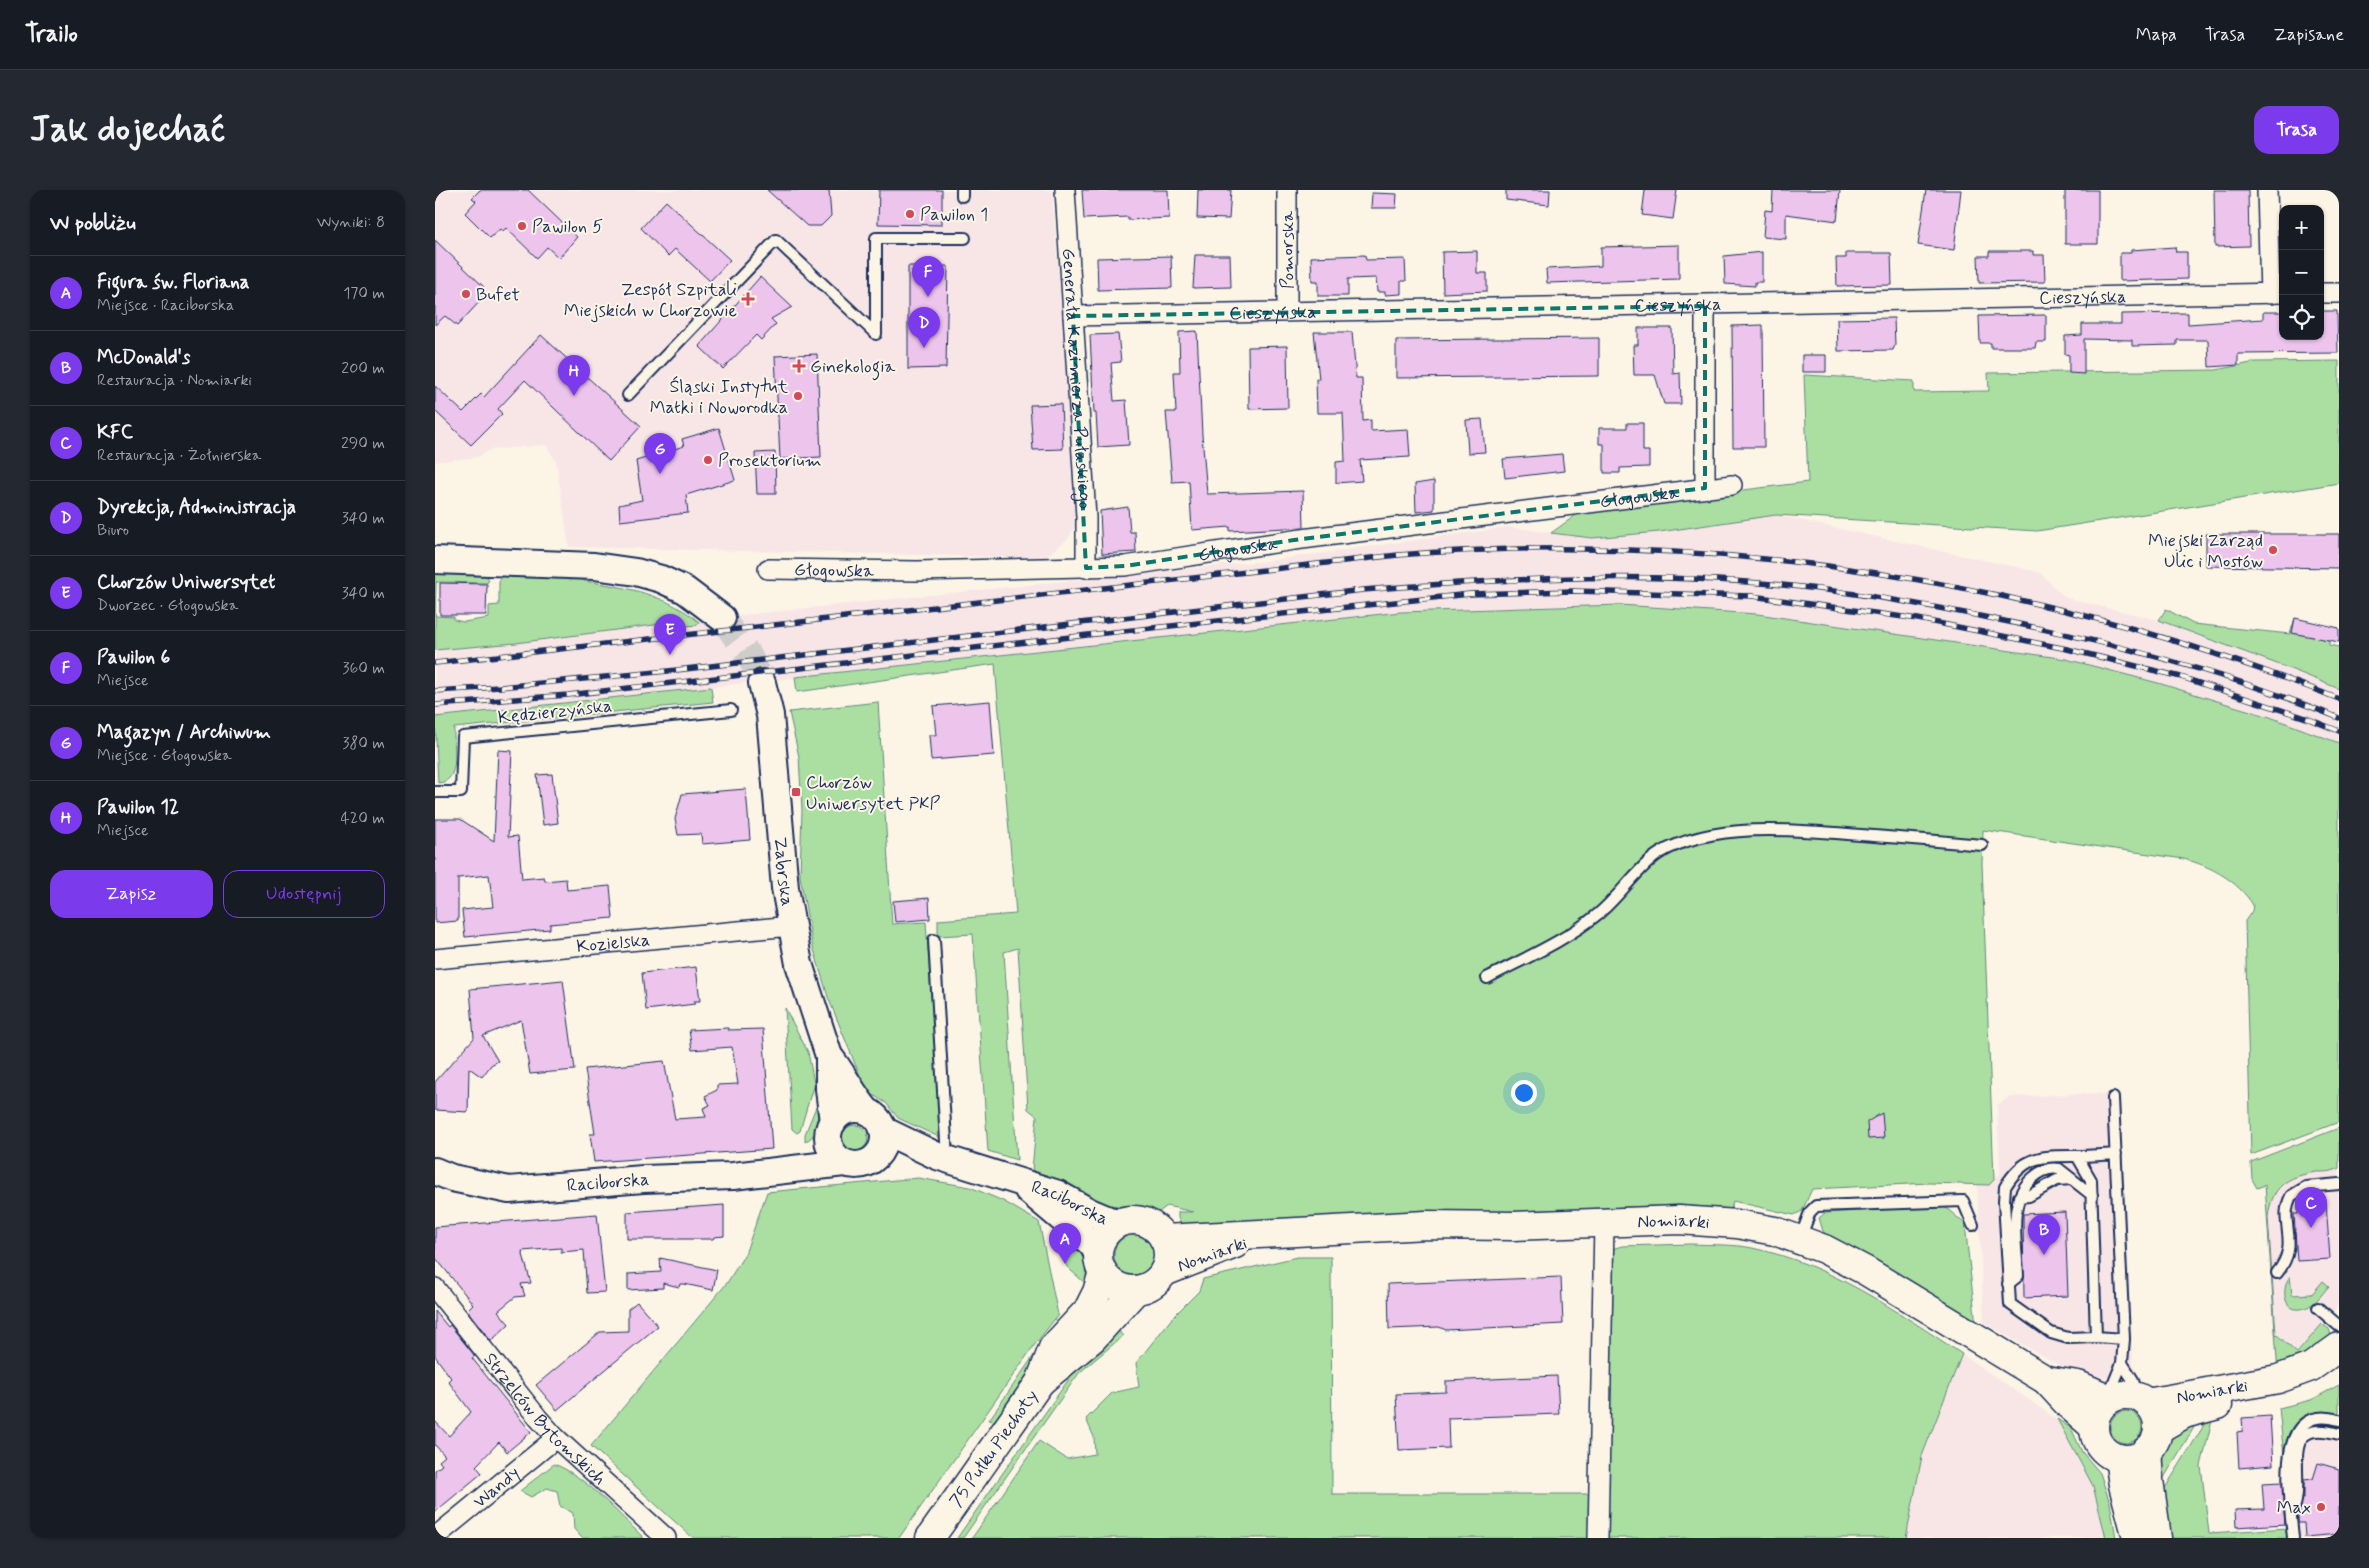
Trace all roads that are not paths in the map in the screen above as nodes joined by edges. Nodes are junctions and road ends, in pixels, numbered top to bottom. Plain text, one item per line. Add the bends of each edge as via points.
1 (1065, 190) edge
2 (1287, 190) edge
3 (2267, 190) edge
4 (965, 238) dead end
5 (2324, 293) edge
6 (2339, 293) edge
7 (2276, 294) edge
8 (1705, 306) junction
9 (1287, 311) junction
10 (1073, 316) junction
11 (628, 395) dead end
12 (1732, 485) dead end
13 (1705, 488) junction
14 (440, 557) edge
15 (1086, 568) junction
16 (768, 569) dead end
17 (722, 618) tunnel mouth
18 (762, 682) tunnel mouth
19 (731, 710) dead end
20 (435, 792) edge
21 (1982, 845) dead end
22 (791, 926) junction
23 (934, 940) dead end
24 (435, 959) edge
25 (1487, 978) dead end
26 (829, 1056) junction
27 (2113, 1098) dead end
28 (875, 1121) junction
29 (831, 1127) junction
30 (2116, 1154) junction
31 (2077, 1156) junction
32 (942, 1158) junction
33 (871, 1162) junction
34 (844, 1163) junction
35 (783, 1169) junction
36 (435, 1172) edge
37 (2072, 1179) junction
38 (1018, 1182) junction
39 (2339, 1184) edge
40 (2092, 1195) junction
41 (2019, 1197) junction
42 (1122, 1222) junction
43 (1604, 1223) junction
44 (1973, 1225) dead end
45 (1261, 1236) junction
46 (1165, 1239) junction
47 (1800, 1239) junction
48 (1100, 1263) junction
49 (1164, 1272) junction
50 (2277, 1273) dead end
51 (2008, 1284) junction
52 (435, 1288) edge
53 (1136, 1290) junction
54 (2318, 1308) dead end
55 (2339, 1326) edge
56 (2097, 1337) junction
57 (2124, 1340) junction
58 (2339, 1347) edge
59 (2122, 1363) junction
60 (2339, 1365) edge
61 (2047, 1380) junction
62 (1040, 1382) junction
63 (2278, 1387) junction
64 (2128, 1399) junction
65 (2339, 1420) edge
66 (2094, 1427) junction
67 (2339, 1434) edge
68 (556, 1438) junction
69 (2153, 1440) junction
70 (2119, 1458) junction
71 (2291, 1514) junction
72 (435, 1537) edge
73 (666, 1538) edge
74 (930, 1538) edge
75 (1598, 1538) edge
76 (2137, 1538) edge
77 (2157, 1538) edge
78 (2293, 1538) edge

1 - 10 street, Generała Kazimierza Pułaskiego
2 - 9 street, Pomorska
3 - 7 street
4 - 11 lane via 876,238 876,334 776,240
5 - 6 street
7 - 8 street, Cieszyńska
8 - 9 street, Cieszyńska
8 - 13 street
9 - 10 street, Cieszyńska
10 - 15 street, Generała Kazimierza Pułaskiego via 1086,518
12 - 13 street, Głogowska
13 - 15 street, Głogowska via 1294,540 1125,566
14 - 17 street via 494,564 588,566 636,572 685,590
15 - 16 street, Głogowska
18 - 22 street, Zabrska via 771,723
19 - 20 lane, Kędzierzyńska via 463,737 461,792
21 - 25 lane via 1811,831 1750,831 1705,836 1679,843 1658,854 1598,914 1579,928
22 - 24 street, Kozielska
22 - 26 street, Zabrska via 799,964
23 - 32 lane
26 - 28 street, Zabrska via 843,1073 856,1099
26 - 29 street, Zabrska
27 - 30 lane
28 - 29 street via 848,1110
28 - 32 street, Raciborska
28 - 33 street via 885,1137 881,1151
29 - 34 street via 829,1142 832,1152
29 - 35 street, Raciborska via 821,1141
30 - 31 lane
30 - 57 lane
31 - 40 lane via 2091,1180
31 - 51 lane via 2040,1157 2030,1161 2011,1177 2005,1187
32 - 33 street, Raciborska
32 - 38 street, Raciborska
33 - 34 street
34 - 35 street, Raciborska
35 - 36 street, Raciborska via 733,1176 643,1179 509,1190
37 - 40 lane
37 - 41 lane via 2057,1180 2029,1196
37 - 41 lane via 2059,1169 2045,1170 2024,1186
38 - 42 street, Raciborska via 1058,1194 1109,1220
38 - 48 street, Raciborska via 1091,1244
39 - 50 lane via 2300,1188 2291,1196 2287,1211 2289,1252
40 - 56 lane
41 - 51 lane via 2016,1207 2019,1276
42 - 46 main road via 1146,1222
42 - 48 main road via 1114,1225 1103,1238
43 - 45 main road, Nomiarki via 1426,1225
43 - 47 main road, Nomiarki via 1716,1221 1757,1227
43 - 75 street
44 - 47 lane via 1963,1201 1816,1206 1810,1212
45 - 46 main road, Nomiarki
45 - 49 main road, Nomiarki
46 - 49 main road via 1168,1261
47 - 61 main road, Nomiarki via 1866,1271
48 - 53 main road via 1107,1278 1120,1288
48 - 62 main road, 75 Pułku Piechoty via 1097,1292 1088,1310 1053,1348
49 - 53 main road via 1157,1281
51 - 56 lane via 2009,1304 2051,1333 2068,1338
52 - 68 street, Strzelców Bytomskich
53 - 62 main road, 75 Pułku Piechoty via 1099,1332
54 - 55 lane
56 - 57 lane
57 - 59 lane
58 - 63 main road
59 - 64 lane via 2133,1380
59 - 64 lane via 2113,1385
60 - 63 main road via 2315,1382
61 - 64 main road, Nomiarki
61 - 66 main road, Nomiarki
62 - 74 main road, 75 Pułku Piechoty
63 - 64 main road, Nomiarki
63 - 69 main road, Nomiarki via 2184,1414
64 - 66 main road via 2101,1407
64 - 69 main road via 2155,1414
65 - 71 lane via 2321,1416 2314,1418 2296,1434 2288,1465
66 - 70 main road via 2099,1443
67 - 71 lane via 2313,1430 2301,1440 2296,1462 2297,1499
68 - 72 street, Wandy
68 - 73 street, Strzelców Bytomskich
69 - 70 main road via 2139,1456
69 - 77 main road via 2149,1480
70 - 76 main road
71 - 78 lane

